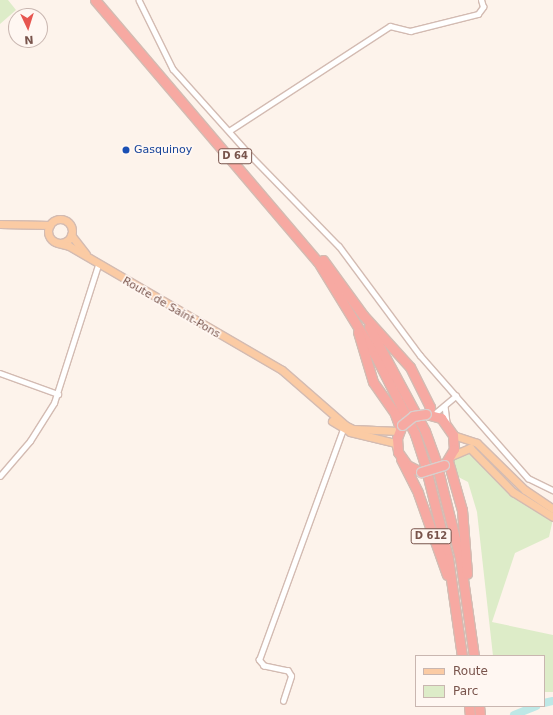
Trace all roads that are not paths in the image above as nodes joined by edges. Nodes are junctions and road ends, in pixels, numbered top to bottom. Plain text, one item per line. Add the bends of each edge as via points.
1 (95, 0) edge
2 (102, 0) edge
3 (139, 0) edge
4 (481, 0) edge
5 (229, 131) junction
6 (0, 224) edge
7 (50, 225) junction
8 (27, 227) junction
9 (71, 235) junction
10 (49, 236) junction
11 (58, 243) junction
12 (97, 265) junction
13 (352, 313) junction
14 (363, 315) junction
15 (0, 373) edge
16 (58, 394) junction
17 (456, 396) junction
18 (445, 406) junction
19 (429, 414) junction
20 (447, 423) junction
21 (343, 427) junction
22 (400, 428) junction
23 (453, 435) junction
24 (399, 455) junction
25 (448, 460) junction
26 (0, 476) edge
27 (553, 490) edge
28 (553, 509) edge
29 (553, 517) edge
30 (467, 601) junction
31 (457, 614) junction
32 (462, 655) edge
33 (474, 655) edge
34 (283, 701) dead end

1 - 13 highway, D 64 via 318,262
2 - 14 highway, D 64 via 322,258
3 - 5 street via 173,69
4 - 5 street via 483,6 478,14 410,31 390,26
5 - 17 street via 339,246 420,355
6 - 8 main road
7 - 8 main road
7 - 9 main road via 58,220 66,221
7 - 10 main road
8 - 10 main road
9 - 11 main road via 66,242
9 - 12 main road, Route de Saint-Pons
10 - 11 main road
11 - 12 main road, Route de Saint-Pons via 69,246
12 - 16 street
12 - 21 main road, Route de Saint-Pons via 294,378
13 - 22 highway, D 64 via 373,382 395,414
13 - 31 highway via 415,434 426,465
14 - 19 highway, D 64 via 414,373 430,407
14 - 30 highway via 425,431 436,462
15 - 16 street
16 - 26 street via 30,441
17 - 18 street
17 - 27 street via 528,478
18 - 19 street
18 - 20 street
19 - 20 highway
19 - 22 highway, bridge via 413,416
20 - 23 highway
21 - 22 main road, Route de Saint-Pons
21 - 24 main road, Route de Saint-Pons via 395,443
21 - 34 street via 259,660 264,666 288,671 292,676
22 - 24 highway
23 - 25 highway
23 - 28 main road via 477,443 525,490
24 - 25 highway, bridge via 422,472
24 - 31 highway, D 612 via 418,493 450,582
25 - 29 main road via 470,448 514,492
25 - 30 highway, D 612 via 462,510
30 - 33 highway, D 612
31 - 32 highway, D 612

